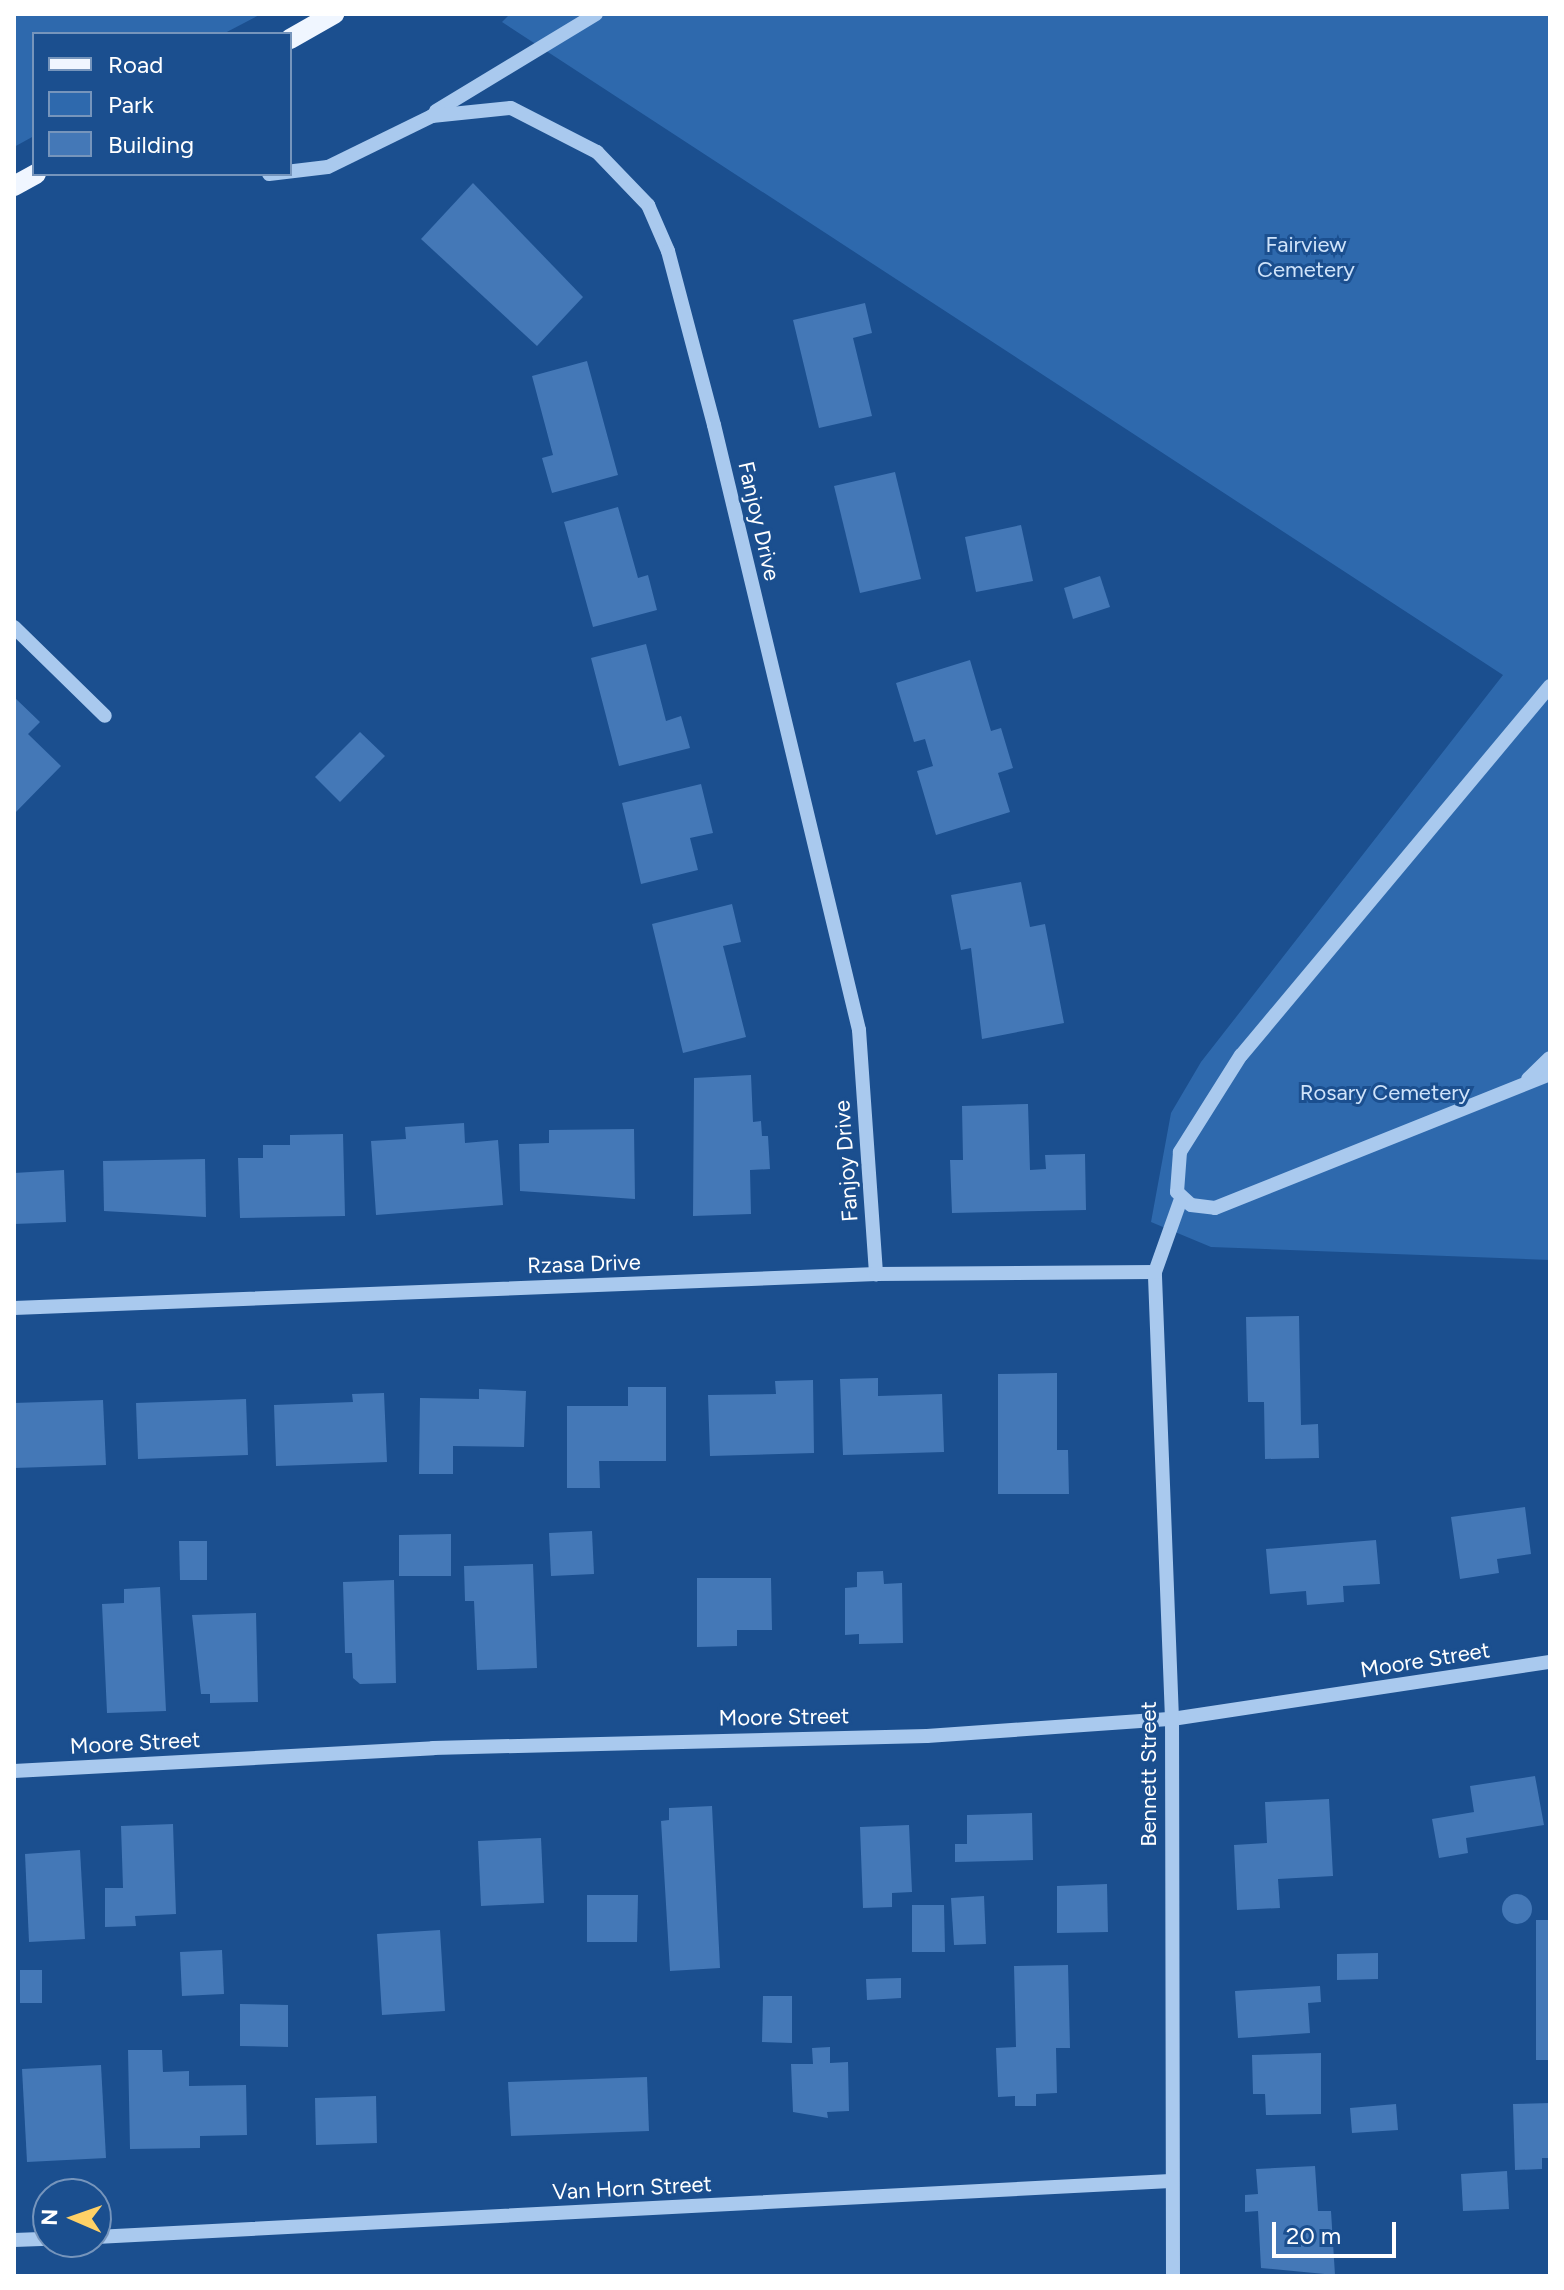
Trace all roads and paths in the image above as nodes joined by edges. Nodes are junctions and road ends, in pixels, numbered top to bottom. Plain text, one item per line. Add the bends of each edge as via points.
1 (334, 14) edge
2 (596, 14) edge
3 (292, 38) edge
4 (421, 121) junction
5 (292, 171) edge
6 (32, 176) edge
7 (14, 186) edge
8 (14, 627) edge
9 (1550, 686) edge
10 (105, 716) dead end
11 (1550, 1058) edge
12 (1550, 1074) edge
13 (1523, 1085) junction
14 (1181, 1199) junction
15 (1155, 1272) junction
16 (876, 1274) junction
17 (14, 1308) edge
18 (1550, 1662) edge
19 (1172, 1719) junction
20 (14, 1771) edge
21 (1171, 2181) junction
22 (112, 2236) edge
23 (1173, 2276) edge

1 - 3 main road
2 - 4 street
4 - 5 street, Fanjoy Drive via 328,167
4 - 16 street, Fanjoy Drive via 485,107 555,126 635,185 668,251 859,1030
6 - 7 main road
8 - 10 street
9 - 14 street via 1241,1055 1180,1152 1174,1181
11 - 13 street
12 - 13 street
13 - 14 street via 1215,1208
14 - 15 street
15 - 16 street, Rzasa Drive
15 - 19 street, Bennett Street
16 - 17 street, Rzasa Drive
18 - 19 street, Moore Street
19 - 20 street, Moore Street via 927,1736 433,1748
19 - 21 street, Bennett Street
21 - 22 street, Van Horn Street
21 - 23 street, Bennett Street

